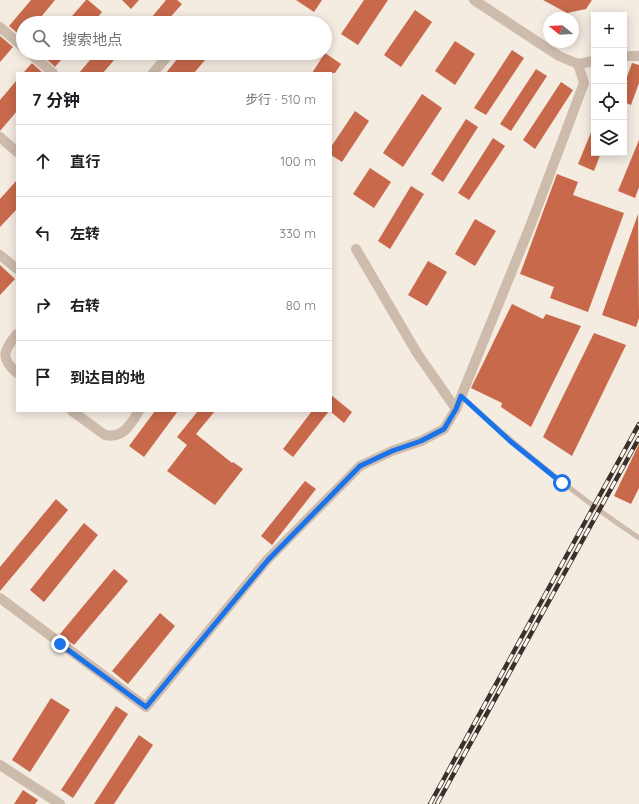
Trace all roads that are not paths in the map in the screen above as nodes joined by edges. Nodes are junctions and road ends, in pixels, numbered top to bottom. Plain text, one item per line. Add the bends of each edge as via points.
1 (474, 0) edge
2 (0, 27) edge
3 (16, 41) edge
4 (627, 56) edge
5 (639, 56) edge
6 (38, 60) edge
7 (164, 60) edge
8 (591, 62) edge
9 (578, 64) junction
10 (52, 72) edge
11 (154, 72) edge
12 (0, 138) edge
13 (16, 151) edge
14 (356, 249) dead end
15 (0, 255) edge
16 (16, 268) edge
17 (16, 335) edge
18 (16, 372) edge
19 (461, 396) junction
20 (456, 409) junction
21 (73, 412) edge
22 (138, 412) edge
23 (639, 538) edge
24 (0, 598) edge
25 (0, 765) edge
26 (60, 804) edge

1 - 9 street via 560,56
2 - 3 street
4 - 5 street
6 - 10 street
7 - 11 street
8 - 9 street
9 - 19 street via 584,83 531,224
12 - 13 street
14 - 20 street via 417,353
15 - 16 street
17 - 18 street via 6,347 4,355 6,364
19 - 20 street
19 - 23 lane via 510,441 562,483
20 - 24 street via 444,429 360,466 268,560 146,707
21 - 22 street via 109,436 118,435 126,430
25 - 26 street

